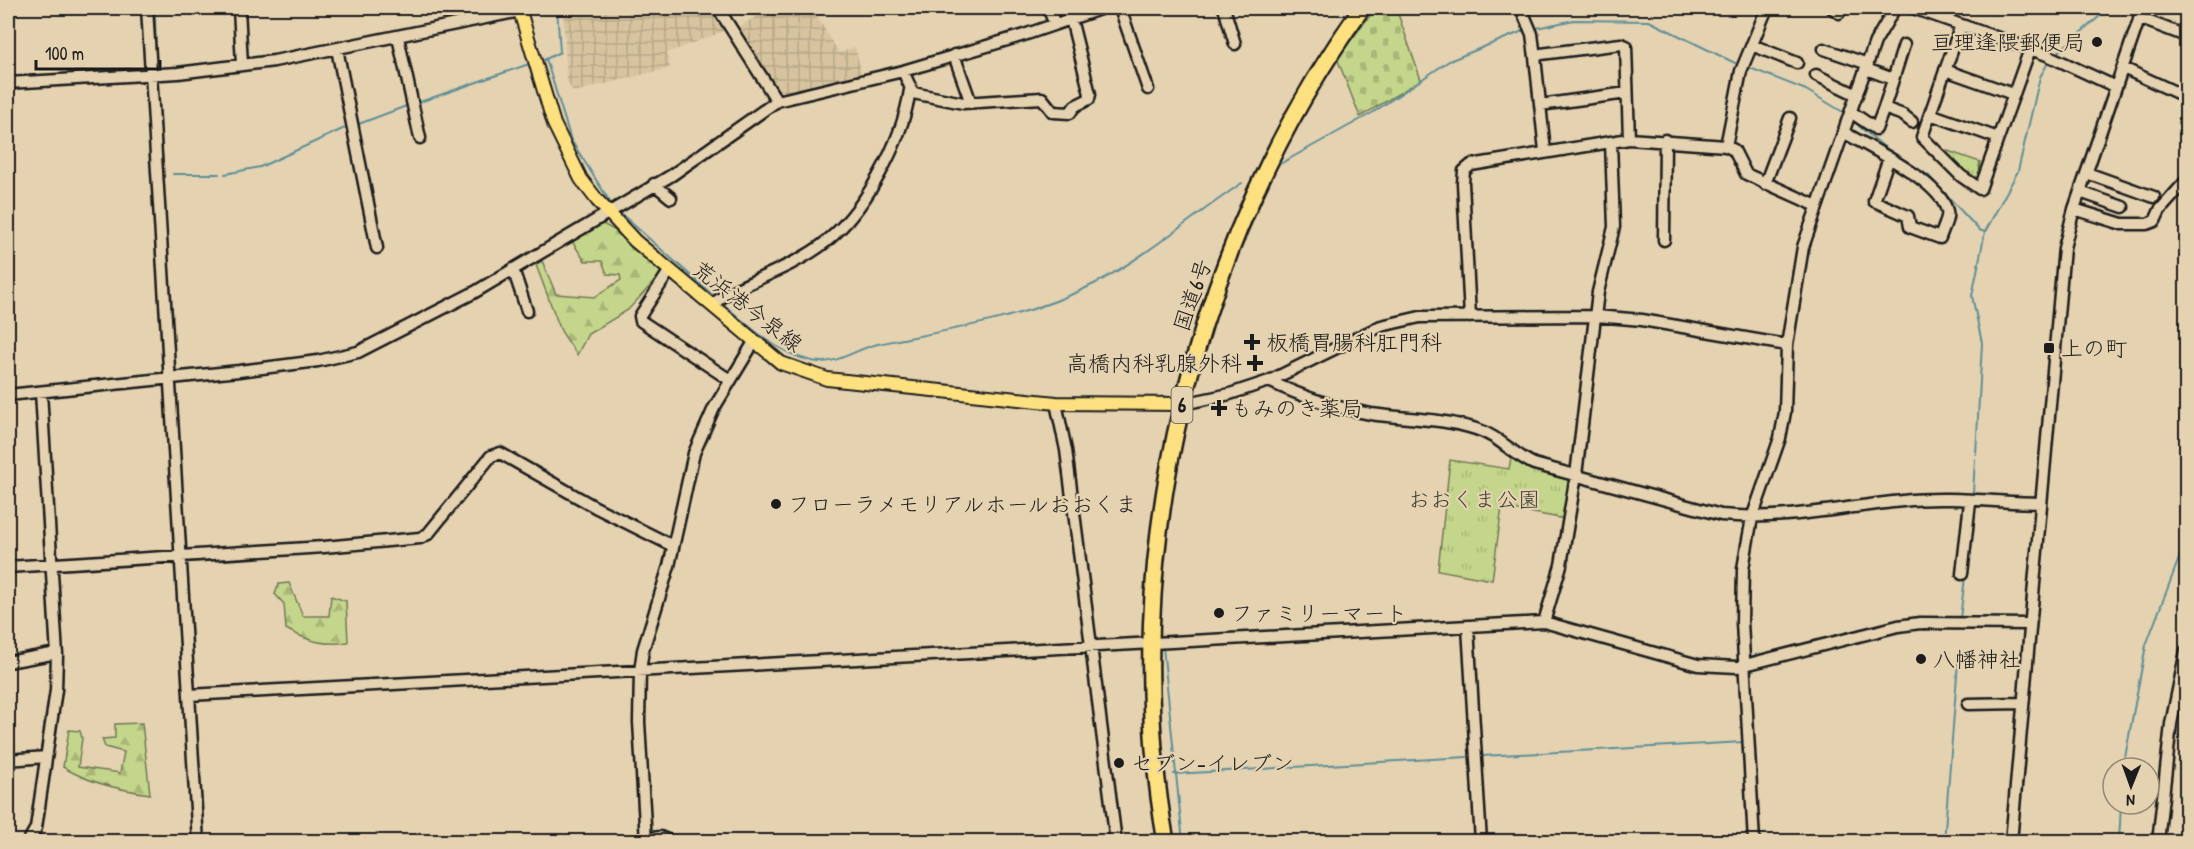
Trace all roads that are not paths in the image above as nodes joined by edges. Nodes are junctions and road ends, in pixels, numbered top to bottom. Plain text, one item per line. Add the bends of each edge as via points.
1 (147, 8) edge
2 (239, 8) edge
3 (718, 8) edge
4 (1048, 8) edge
5 (1103, 8) edge
6 (1120, 8) edge
7 (1224, 8) edge
8 (1362, 8) edge
9 (1521, 8) edge
10 (1767, 8) edge
11 (1895, 8) edge
12 (1913, 8) edge
13 (519, 9) edge
14 (2141, 13) edge
15 (1071, 19) junction
16 (1055, 24) junction
17 (1961, 25) junction
18 (2187, 36) edge
19 (398, 37) junction
20 (1235, 44) dead end
21 (1752, 45) junction
22 (1904, 45) dead end
23 (337, 49) junction
24 (1824, 49) dead end
25 (2030, 49) junction
26 (954, 55) junction
27 (1535, 57) junction
28 (1797, 63) dead end
29 (242, 65) junction
30 (1867, 66) junction
31 (2123, 68) junction
32 (1945, 70) junction
33 (903, 71) junction
34 (150, 74) junction
35 (1816, 75) dead end
36 (1893, 79) junction
37 (8, 83) edge
38 (2116, 87) junction
39 (910, 90) junction
40 (1148, 90) dead end
41 (1627, 93) junction
42 (1857, 94) junction
43 (2013, 94) junction
44 (2187, 97) edge
45 (777, 101) junction
46 (971, 103) junction
47 (1540, 105) junction
48 (1884, 108) junction
49 (1851, 112) junction
50 (1930, 114) junction
51 (1790, 118) dead end
52 (1912, 122) dead end
53 (1843, 132) junction
54 (420, 138) dead end
55 (1998, 138) junction
56 (1629, 139) junction
57 (1665, 140) junction
58 (1611, 142) junction
59 (1726, 146) junction
60 (1545, 151) junction
61 (1888, 158) junction
62 (2087, 172) junction
63 (2187, 181) edge
64 (654, 184) junction
65 (1765, 184) junction
66 (2080, 192) junction
67 (2154, 197) dead end
68 (671, 198) dead end
69 (1817, 206) junction
70 (2123, 207) dead end
71 (2074, 209) junction
72 (607, 212) junction
73 (1664, 240) dead end
74 (376, 248) dead end
75 (513, 269) junction
76 (670, 270) junction
77 (712, 305) junction
78 (526, 311) dead end
79 (1596, 316) junction
80 (1470, 317) junction
81 (754, 342) junction
82 (1787, 345) junction
83 (170, 378) junction
84 (730, 380) junction
85 (1269, 381) junction
86 (41, 392) junction
87 (8, 395) edge
88 (1056, 404) junction
89 (1183, 404) junction
90 (1576, 475) junction
91 (1970, 502) junction
92 (2040, 503) junction
93 (1752, 518) junction
94 (673, 546) junction
95 (180, 556) junction
96 (52, 564) junction
97 (8, 567) edge
98 (1962, 574) dead end
99 (1544, 622) junction
100 (2029, 624) junction
101 (1468, 627) junction
102 (1152, 643) junction
103 (1092, 646) junction
104 (2187, 651) edge
105 (57, 653) junction
106 (8, 662) edge
107 (1745, 664) junction
108 (640, 671) junction
109 (189, 695) junction
110 (2022, 703) junction
111 (1968, 704) dead end
112 (45, 757) junction
113 (8, 760) edge
114 (645, 839) edge
115 (31, 841) edge
116 (198, 842) edge
117 (621, 842) edge
118 (672, 842) edge
119 (1116, 842) edge
120 (1166, 842) edge
121 (1481, 842) edge
122 (1754, 842) edge
123 (2011, 842) edge
124 (2158, 842) edge

1 - 34 street
2 - 29 street
3 - 45 street
4 - 16 street
5 - 15 street
6 - 40 street
7 - 20 street
8 - 89 highway, 国道6号 / 6 via 1305,94 1260,177 1218,284
9 - 27 street via 1532,34
10 - 21 street
11 - 30 street via 1875,42
12 - 17 street
13 - 19 street
13 - 72 main road, 荒浜港今泉線 via 554,124 581,178
14 - 18 street
14 - 31 street
15 - 16 street
15 - 46 street via 1090,87 1089,99 1070,113 1058,114 1042,98
16 - 26 street
17 - 25 street
17 - 32 street
19 - 23 street
19 - 54 street
21 - 28 street
21 - 59 street via 1741,71
22 - 36 street
23 - 29 street
23 - 74 street
24 - 30 street
25 - 38 street
25 - 43 street
26 - 33 street
26 - 46 street
27 - 41 street via 1621,44 1626,46
27 - 47 street
29 - 34 street
30 - 36 street
30 - 42 street
31 - 38 street
31 - 44 street
32 - 43 street
32 - 50 street
33 - 39 street
33 - 45 street
34 - 37 street
34 - 83 street
35 - 42 street
36 - 48 street
38 - 62 street
39 - 46 street
39 - 77 street via 895,147 863,198 834,234 819,247
41 - 47 street
41 - 56 street
42 - 49 street
43 - 55 street
45 - 64 street
47 - 60 street
48 - 49 street via 1876,129
48 - 52 street
49 - 53 street
50 - 55 street
50 - 55 street via 1922,137 1961,176 1980,189
51 - 65 street
53 - 61 street
53 - 69 street
56 - 57 street
56 - 58 street
57 - 59 street
57 - 73 street
58 - 60 street
58 - 79 street via 1614,227
59 - 65 street via 1734,150 1746,174
60 - 80 street via 1471,165 1464,171
61 - 61 street via 1914,173 1946,208 1940,238 1910,227 1908,216 1874,201
62 - 66 street
62 - 67 street
63 - 71 street via 2155,221 2147,224 2122,224
64 - 68 street
64 - 72 street
65 - 69 street
66 - 70 street
66 - 71 street
69 - 82 street via 1797,275
71 - 92 street via 2064,248
72 - 75 street
72 - 76 main road, 荒浜港今泉線
75 - 78 street
75 - 83 street via 358,352 318,361
76 - 77 main road, 荒浜港今泉線
76 - 84 street via 640,316 641,321
77 - 81 main road, 荒浜港今泉線
79 - 80 street
79 - 82 street
79 - 90 street
80 - 85 street via 1420,317 1381,326
81 - 84 street
81 - 88 main road, 荒浜港今泉線 via 792,369 827,379
82 - 93 street via 1785,412 1780,438
83 - 86 street
83 - 95 street
84 - 94 street via 694,453
85 - 89 street
85 - 90 street via 1350,409 1475,428 1496,437 1522,459
86 - 87 street
86 - 96 street
88 - 89 main road, 荒浜港今泉線
88 - 103 street via 1066,450
89 - 102 highway, 国道6号 / 6 via 1161,520
90 - 93 street via 1721,514
90 - 99 street via 1561,565
91 - 92 street
91 - 93 street via 1904,500 1814,514
91 - 98 street
92 - 100 street
93 - 107 street via 1743,568
94 - 95 street via 500,453 491,456 428,534 420,538
94 - 108 street
95 - 96 street
95 - 109 street
96 - 97 street
96 - 105 street
99 - 101 street
99 - 107 street via 1698,665 1725,668
100 - 107 street via 1898,626
100 - 110 street
101 - 102 street
101 - 121 street
102 - 103 street
102 - 120 highway, 国道6号 / 6 via 1153,707
103 - 108 street
103 - 119 street
104 - 124 street via 2170,724
105 - 106 street
105 - 112 street via 56,690
107 - 122 street
108 - 109 street
108 - 114 street
109 - 116 street
110 - 111 street
110 - 123 street
112 - 113 street
112 - 115 street
114 - 117 street
114 - 118 street via 660,837

